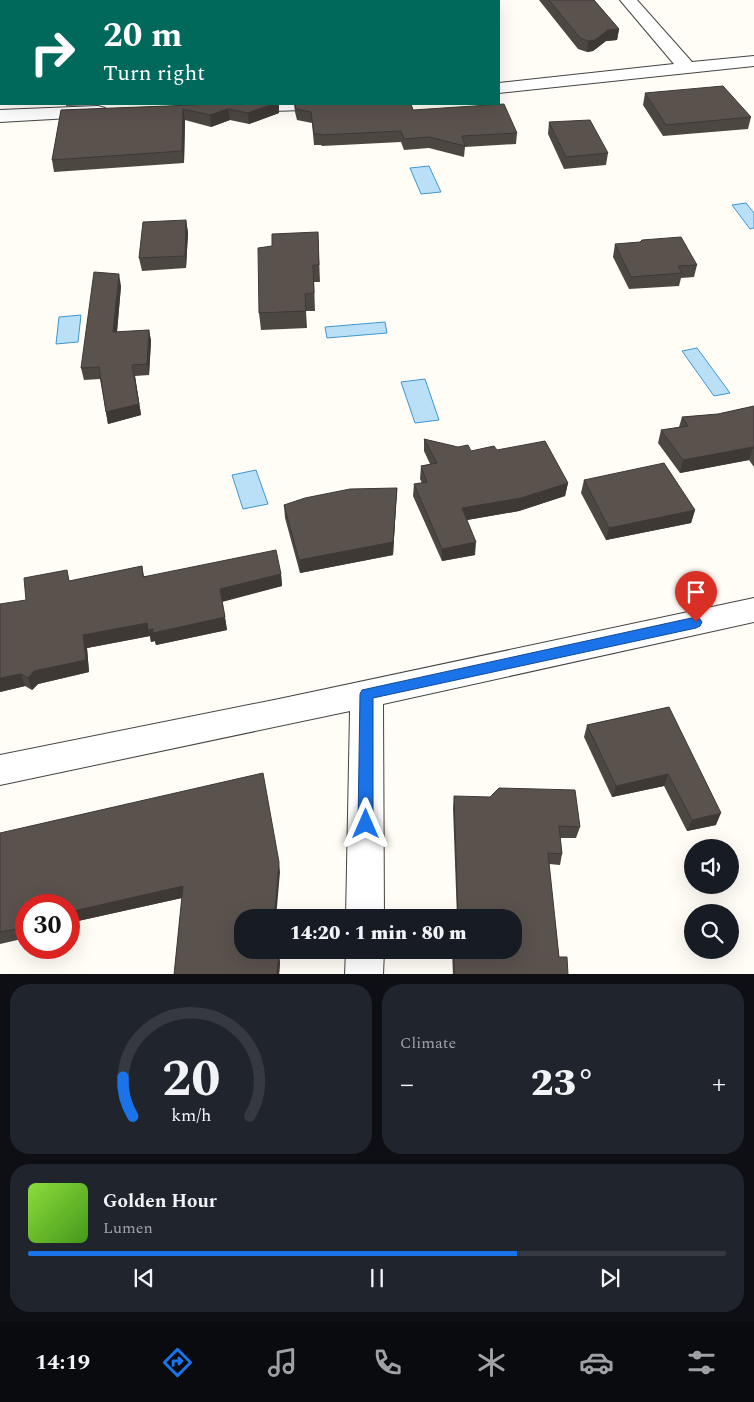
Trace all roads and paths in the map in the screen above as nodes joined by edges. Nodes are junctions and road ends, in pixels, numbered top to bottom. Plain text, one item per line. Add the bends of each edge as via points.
1 (628, 0) edge
2 (754, 61) edge
3 (687, 68) junction
4 (500, 88) edge
5 (279, 105) edge
6 (226, 107) edge
7 (118, 111) edge
8 (0, 116) edge
9 (754, 610) edge
10 (367, 694) junction
11 (0, 770) edge
12 (365, 909) edge
13 (365, 959) edge
14 (364, 974) edge

1 - 3 street
2 - 3 street
3 - 4 street
5 - 6 street
7 - 8 street
9 - 10 street
10 - 11 street
10 - 12 street
13 - 14 street

